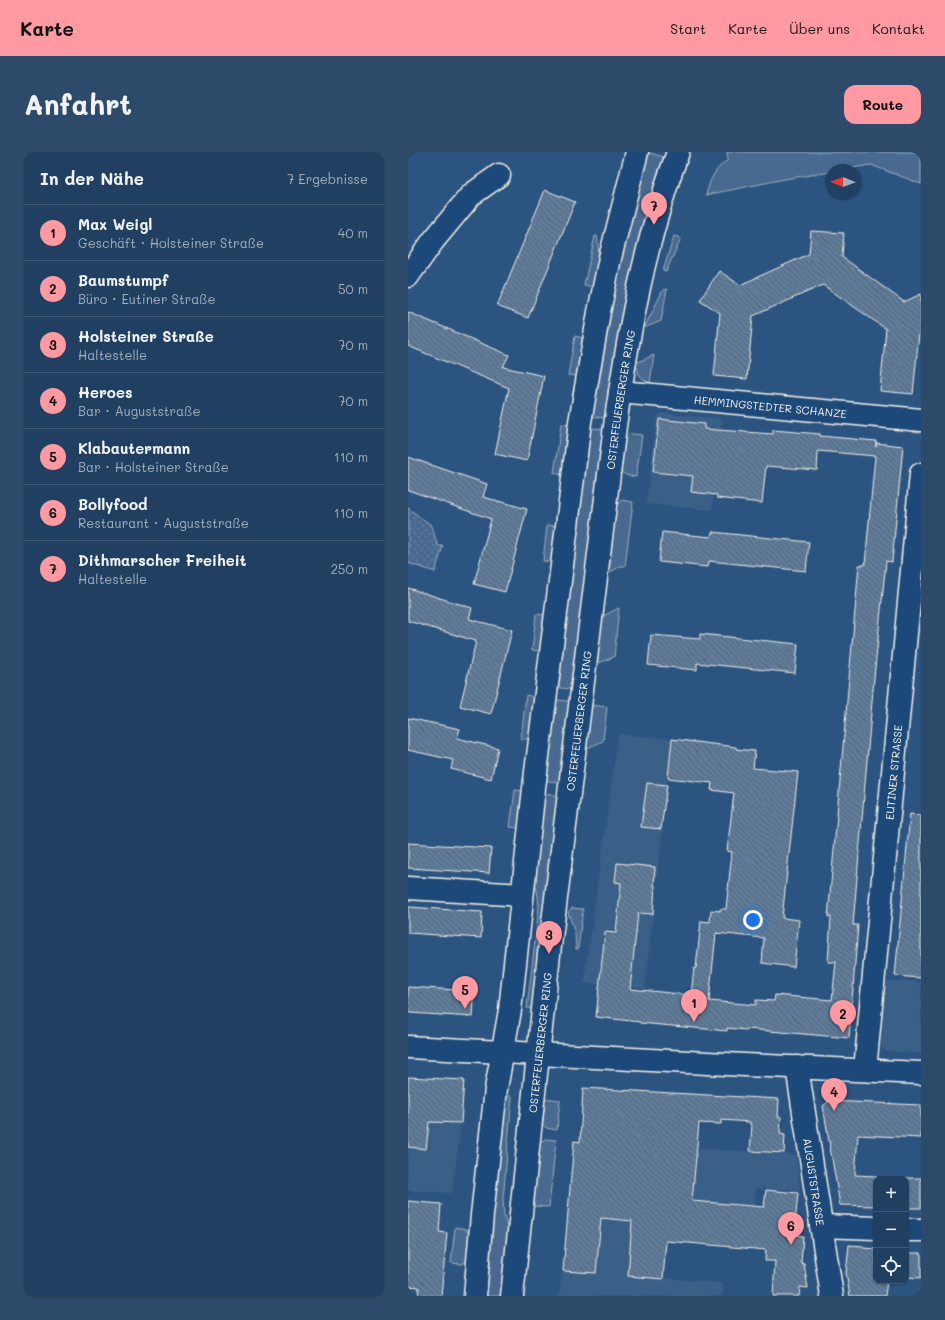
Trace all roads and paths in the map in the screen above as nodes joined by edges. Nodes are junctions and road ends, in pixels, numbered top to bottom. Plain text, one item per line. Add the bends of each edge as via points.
1 (637, 152) edge
2 (678, 152) edge
3 (499, 175) dead end
4 (408, 276) edge
5 (620, 392) junction
6 (921, 420) edge
7 (921, 474) edge
8 (534, 788) junction
9 (569, 791) junction
10 (408, 888) edge
11 (522, 895) junction
12 (408, 1047) edge
13 (502, 1052) junction
14 (538, 1054) junction
15 (797, 1067) junction
16 (865, 1070) junction
17 (921, 1073) edge
18 (821, 1226) junction
19 (873, 1228) edge
20 (909, 1230) edge
21 (921, 1230) edge
22 (475, 1296) edge
23 (512, 1296) edge
24 (832, 1296) edge

1 - 8 main road via 610,258 580,422
2 - 5 main road, OSTERFEUERBERGER RING via 654,225 634,310
3 - 4 main road via 471,195
5 - 6 main road, HEMMINGSTEDTER SCHANZE
5 - 9 main road, OSTERFEUERBERGER RING
7 - 16 main road, EUTINER STRASSE
8 - 9 main road
8 - 11 main road
9 - 14 main road, OSTERFEUERBERGER RING
10 - 11 main road
11 - 13 main road via 510,1010
12 - 13 main road
13 - 14 main road
13 - 22 main road via 491,1131
14 - 15 main road
14 - 23 main road, OSTERFEUERBERGER RING
15 - 16 main road
15 - 18 main road, AUGUSTSTRASSE
16 - 17 main road
18 - 19 main road
18 - 24 main road, AUGUSTSTRASSE
20 - 21 main road

